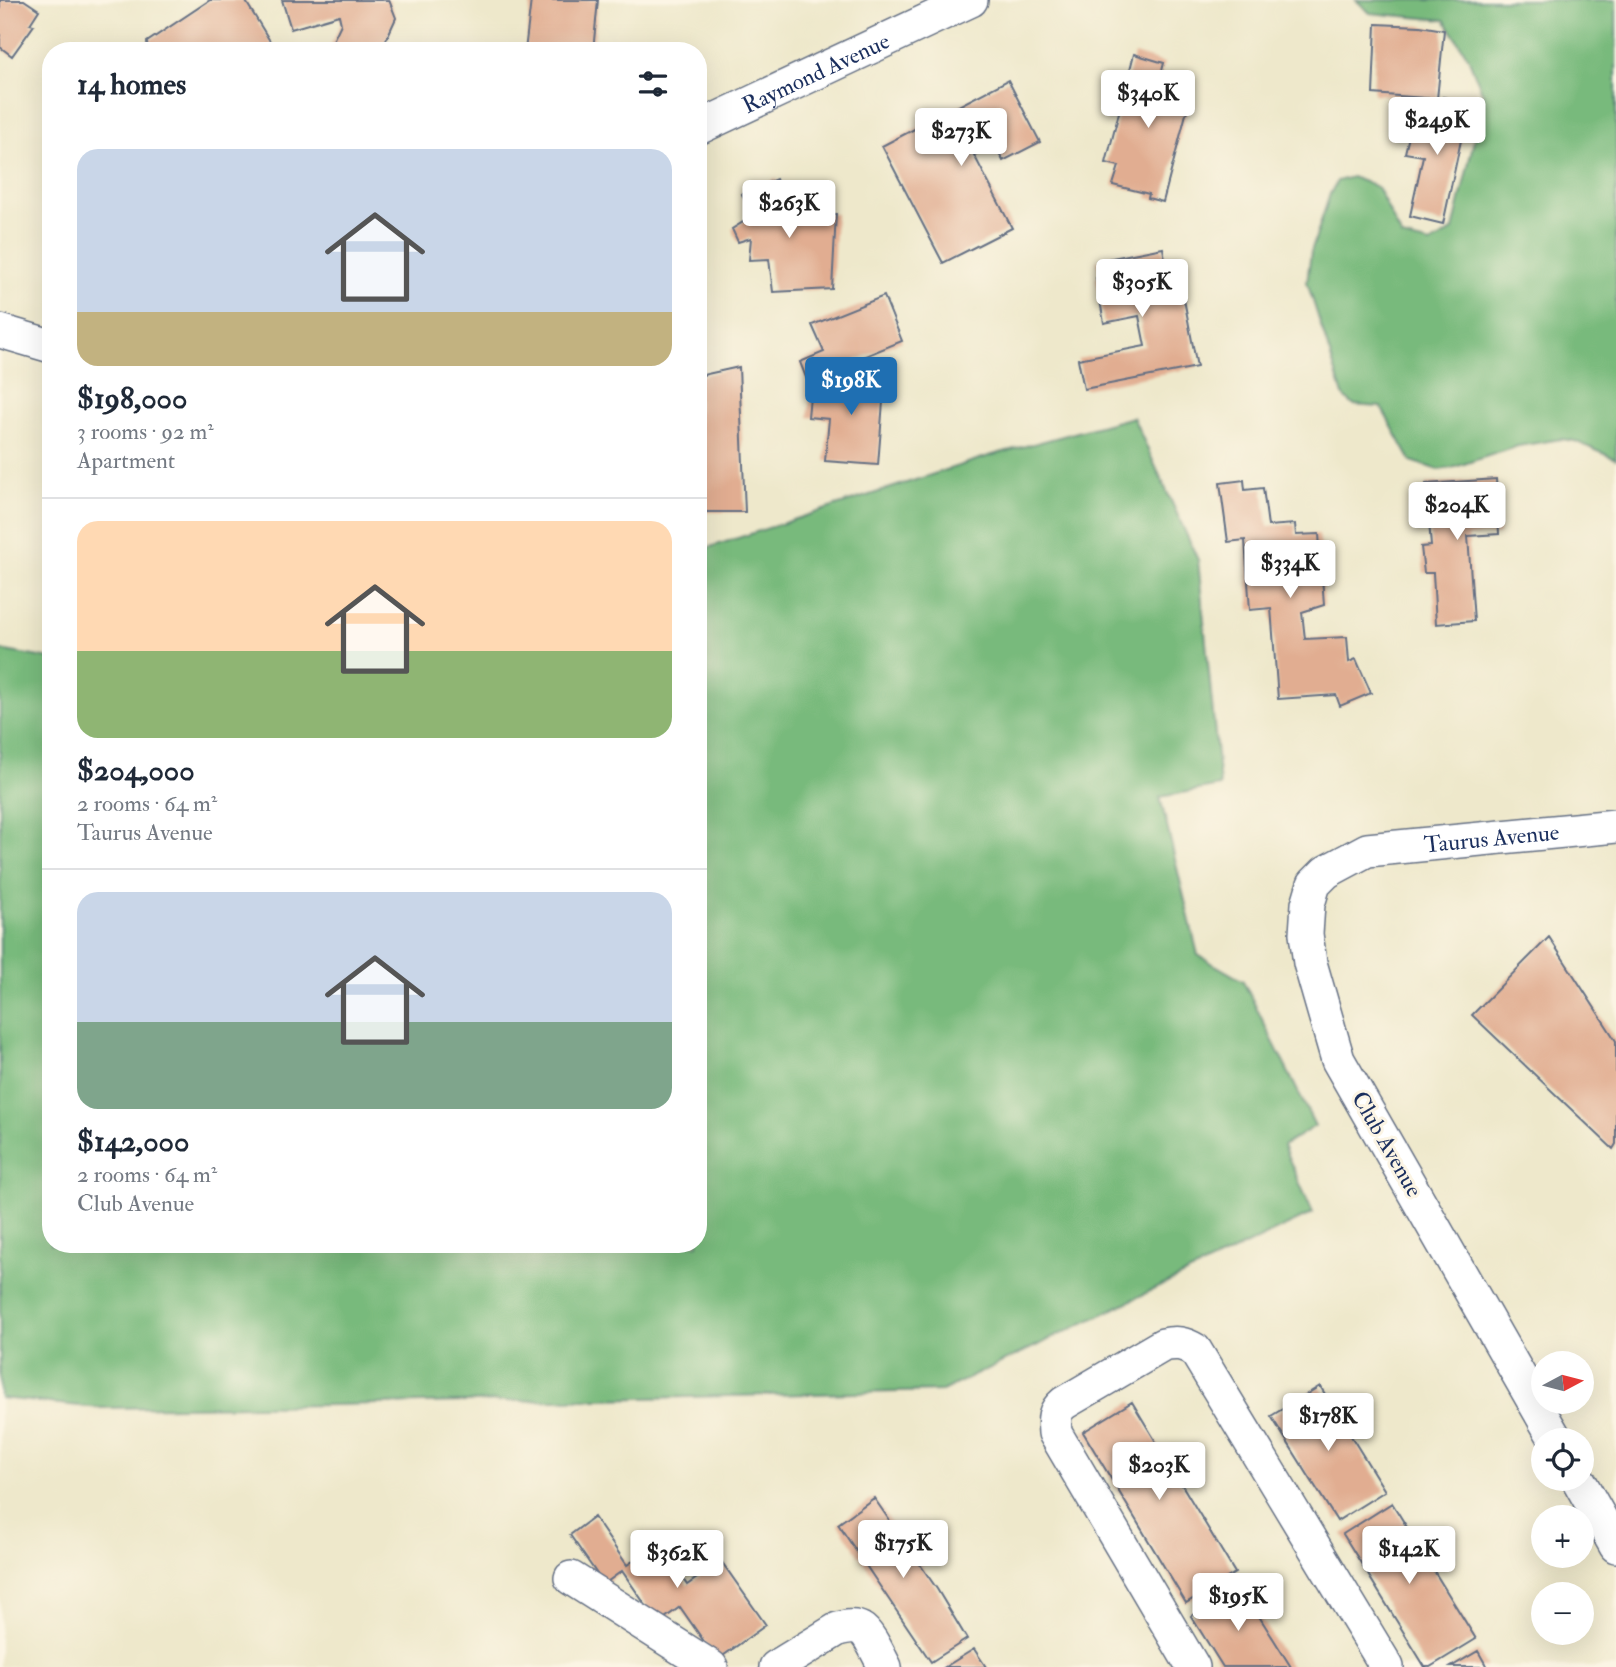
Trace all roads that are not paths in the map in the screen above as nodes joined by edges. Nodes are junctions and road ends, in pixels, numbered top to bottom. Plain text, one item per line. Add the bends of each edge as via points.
1 (971, 0) edge
2 (707, 124) edge
3 (0, 331) edge
4 (42, 343) edge
5 (1616, 826) edge
6 (1367, 850) joint
7 (1549, 1428) edge
8 (1585, 1491) edge
9 (1616, 1546) edge
10 (571, 1578) dead end
11 (711, 1667) edge
12 (776, 1667) edge
13 (885, 1667) edge
14 (1193, 1667) edge
15 (1387, 1667) edge

1 - 2 street, Raymond Avenue
3 - 4 street
5 - 6 street, Taurus Avenue
6 - 7 street, Club Avenue via 1326,872 1314,884 1308,904 1310,963 1338,1060
8 - 9 street
10 - 11 street
12 - 13 street via 838,1629 850,1627 865,1632
14 - 15 street via 1055,1433 1054,1420 1064,1402 1175,1342 1195,1350

